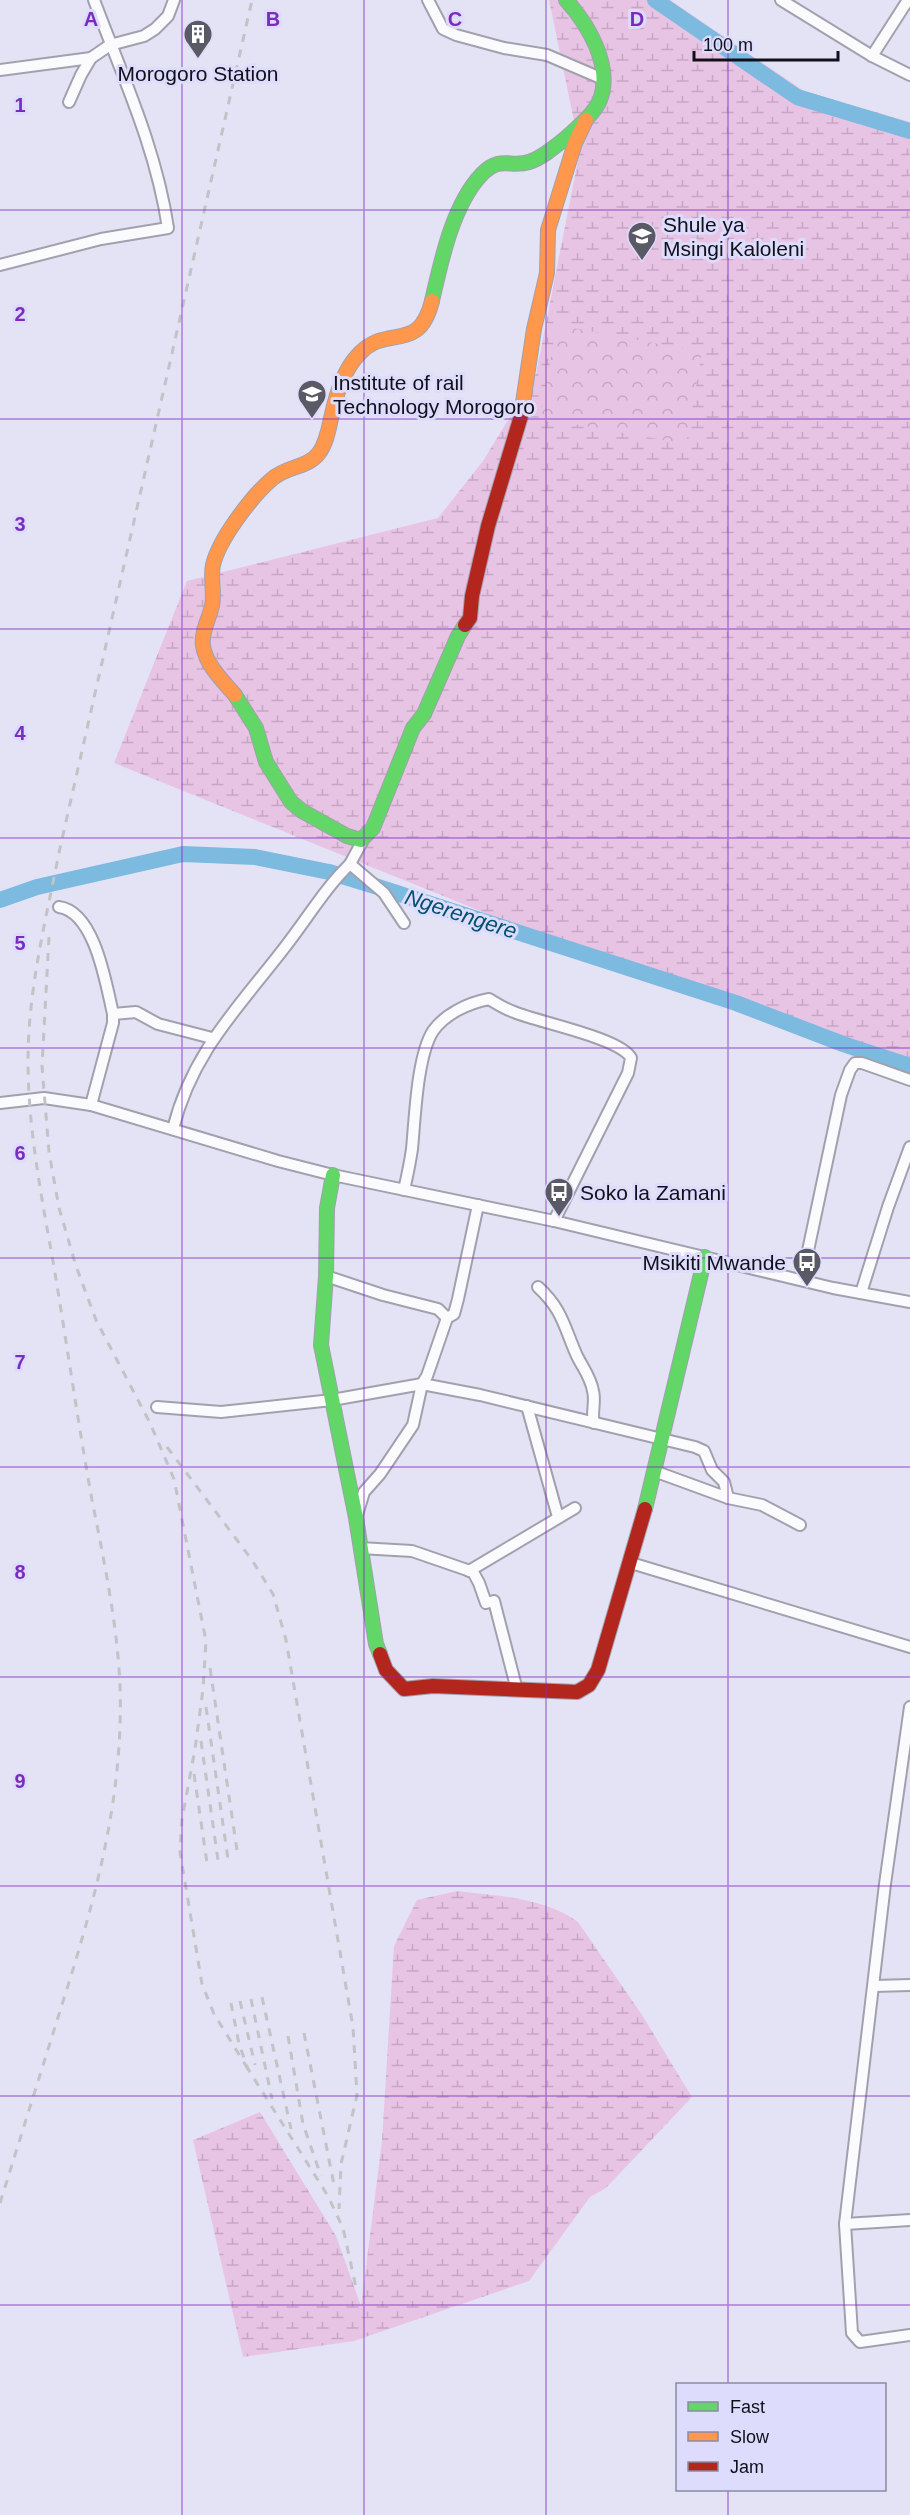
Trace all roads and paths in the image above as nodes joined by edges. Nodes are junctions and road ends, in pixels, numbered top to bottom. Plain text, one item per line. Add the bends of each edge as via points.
1 (94, 0) edge
2 (174, 0) edge
3 (428, 0) edge
4 (566, 0) edge
5 (781, 0) edge
6 (908, 0) edge
7 (110, 45) junction
8 (872, 56) junction
9 (91, 58) junction
10 (0, 70) edge
11 (910, 75) edge
12 (603, 79) junction
13 (69, 102) dead end
14 (586, 120) junction
15 (0, 265) edge
16 (364, 838) junction
17 (350, 864) junction
18 (59, 907) dead end
19 (404, 923) dead end
20 (113, 1014) junction
21 (212, 1038) junction
22 (910, 1080) edge
23 (0, 1103) edge
24 (92, 1105) junction
25 (173, 1129) junction
26 (910, 1147) edge
27 (333, 1176) junction
28 (404, 1190) junction
29 (478, 1205) junction
30 (554, 1221) junction
31 (705, 1257) junction
32 (326, 1276) junction
33 (802, 1279) junction
34 (538, 1287) dead end
35 (861, 1293) junction
36 (910, 1302) edge
37 (447, 1318) junction
38 (422, 1384) junction
39 (332, 1400) junction
40 (527, 1406) junction
41 (157, 1407) dead end
42 (594, 1424) junction
43 (663, 1439) junction
44 (654, 1471) junction
45 (728, 1498) junction
46 (575, 1508) dead end
47 (558, 1517) junction
48 (356, 1518) junction
49 (800, 1525) dead end
50 (360, 1548) junction
51 (631, 1563) junction
52 (469, 1571) junction
53 (910, 1647) edge
54 (517, 1690) junction
55 (910, 1707) edge
56 (910, 1985) edge
57 (874, 1986) junction
58 (910, 2220) edge
59 (845, 2224) junction
60 (910, 2335) edge

1 - 7 street
2 - 7 street via 168,16 155,29
3 - 12 street via 443,29 456,35 547,55
4 - 12 street via 580,13 594,39
5 - 8 street
6 - 8 street
7 - 9 street
7 - 15 street via 143,125 168,228 100,239
8 - 11 street
9 - 10 street
9 - 13 street
12 - 14 street via 600,99
14 - 16 street via 548,230 547,273 519,426 488,526 470,618 461,629 424,714 416,721 372,828
14 - 16 street via 529,163 496,164 481,174 466,196 453,228 422,326 409,334 379,340 363,350 341,384 326,444 317,456 298,468 280,472 267,483 219,548 213,567 213,602 203,646 208,661 255,724 264,760 288,797 303,811 349,838
16 - 17 street
17 - 19 street via 384,893
17 - 21 street via 334,878 286,946
18 - 20 street via 70,909 88,928
20 - 21 street via 136,1012 158,1024
20 - 24 street
21 - 25 street via 192,1076
22 - 33 street via 862,1063 855,1063 850,1070 841,1095
23 - 24 street via 44,1098
24 - 25 street
25 - 27 street
26 - 35 street
27 - 28 street
27 - 32 street via 327,1208
28 - 29 street
28 - 30 street via 419,1082 430,1037 439,1023 452,1014 489,999 513,1012 625,1050 631,1058 623,1085
29 - 30 street
29 - 37 street via 459,1296 454,1314
30 - 31 street
31 - 33 street
31 - 43 street
32 - 37 street via 438,1309
32 - 39 street via 321,1345
33 - 35 street
34 - 42 street via 554,1302 591,1381
35 - 36 street
37 - 38 street
38 - 39 street
38 - 40 street
38 - 48 street via 413,1425 364,1492
39 - 41 street via 221,1413
39 - 48 street
40 - 42 street
40 - 47 street
42 - 43 street
43 - 44 street
43 - 45 street via 704,1451 712,1470 724,1482
44 - 45 street
44 - 51 street
45 - 49 street via 762,1505
46 - 47 street
47 - 52 street
48 - 50 street
50 - 52 street via 412,1551
50 - 54 street via 379,1654 386,1671 401,1687
51 - 53 street
51 - 54 street via 598,1670 589,1684 577,1692
52 - 54 street via 479,1583 486,1603 494,1601
55 - 57 street
56 - 57 street
57 - 59 street
58 - 59 street
59 - 60 street via 852,2333 860,2342

